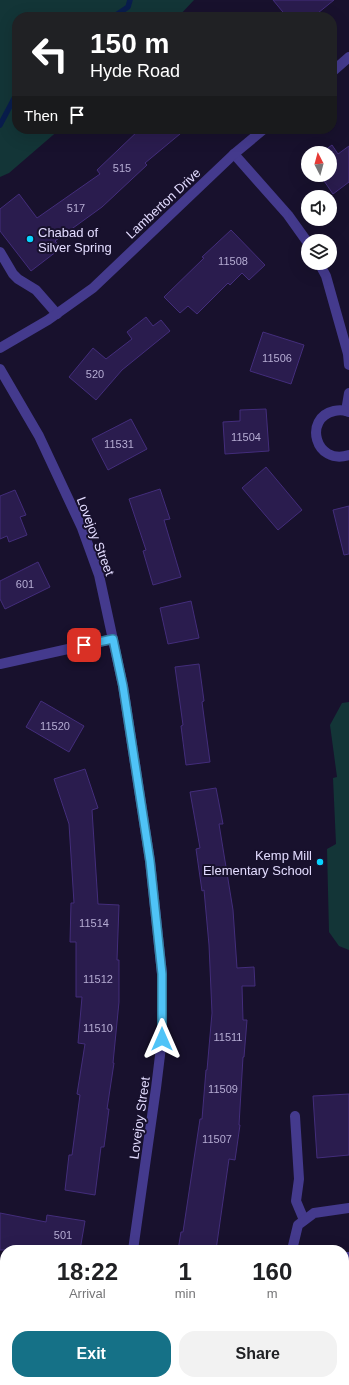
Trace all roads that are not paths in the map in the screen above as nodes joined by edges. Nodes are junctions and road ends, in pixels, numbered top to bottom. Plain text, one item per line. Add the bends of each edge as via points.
1 (349, 57) edge
2 (337, 68) edge
3 (258, 134) edge
4 (234, 154) junction
5 (302, 234) edge
6 (0, 252) edge
7 (323, 270) edge
8 (57, 314) junction
9 (0, 348) edge
10 (349, 365) edge
11 (0, 369) edge
12 (349, 393) edge
13 (347, 411) edge
14 (349, 455) edge
15 (113, 639) junction
16 (0, 664) edge
17 (295, 1116) dead end
18 (349, 1208) edge
19 (304, 1220) junction
20 (134, 1245) edge
21 (293, 1245) edge

1 - 2 street
3 - 4 street, Lamberton Drive
4 - 5 street
4 - 8 street, Lamberton Drive via 93,288
6 - 8 street via 13,274 36,290
7 - 10 street
8 - 9 street, Lamberton Drive
11 - 15 street, Lovejoy Street via 39,436 82,528 99,575
12 - 13 street
13 - 14 street via 338,410 324,415 316,428 316,435 321,449 328,454 343,457
15 - 16 street
15 - 20 street, Lovejoy Street via 123,686 150,861 162,974 162,1039
17 - 19 street via 299,1179 296,1201
18 - 19 street via 314,1213
19 - 21 street via 298,1225

